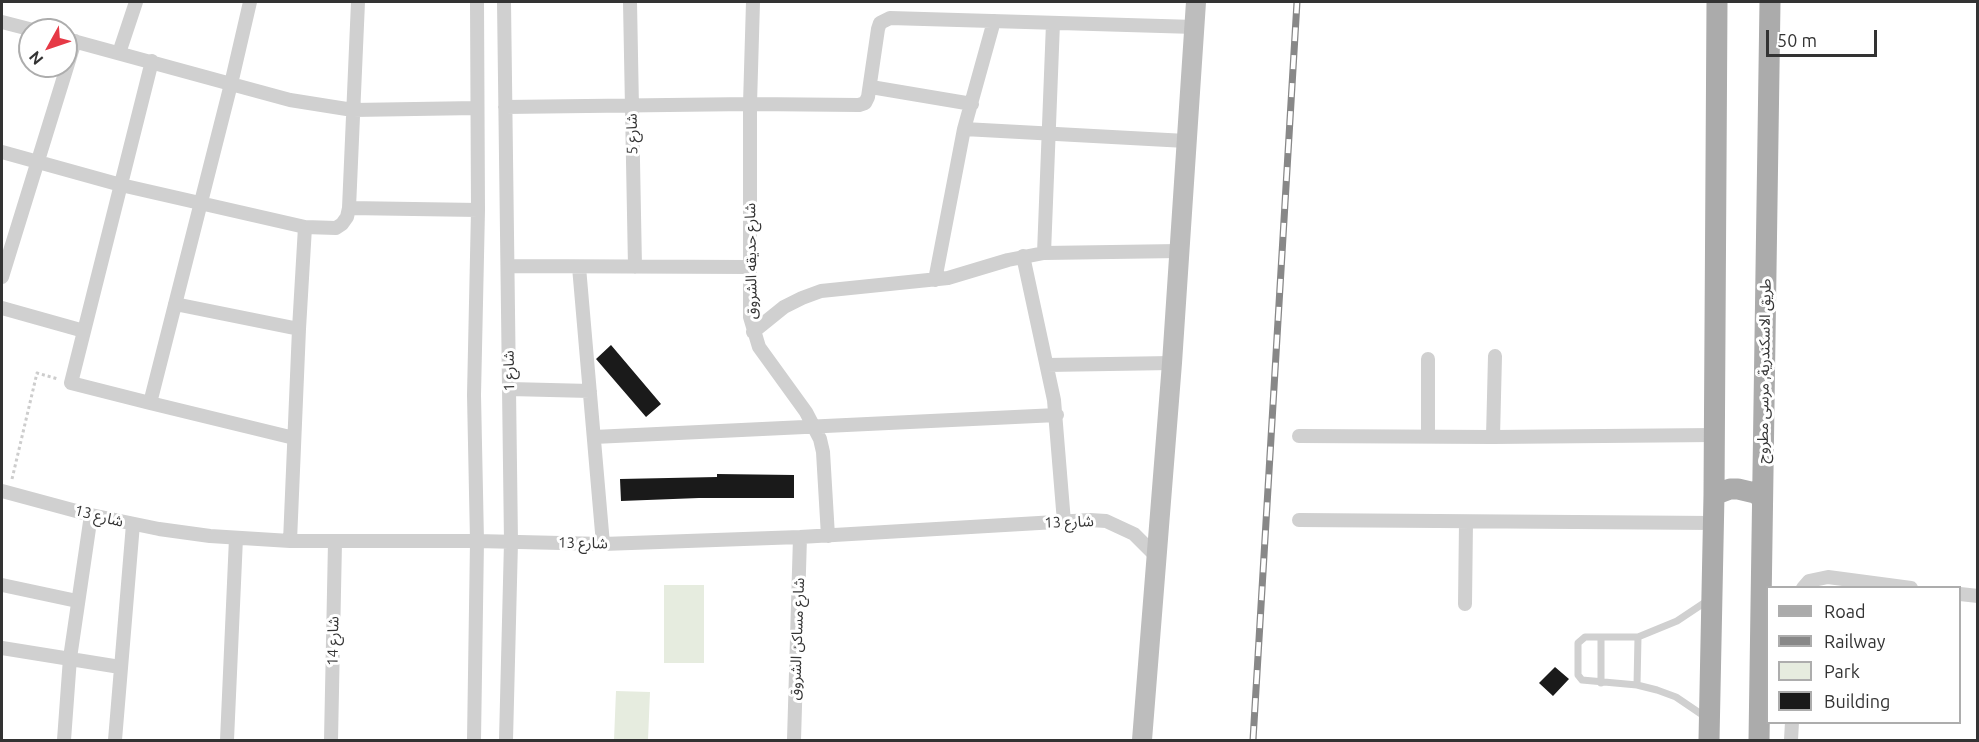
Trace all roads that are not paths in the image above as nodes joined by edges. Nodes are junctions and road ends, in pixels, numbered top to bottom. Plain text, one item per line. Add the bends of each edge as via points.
1 (136, 2) edge
2 (250, 2) edge
3 (358, 2) edge
4 (477, 2) edge
5 (504, 2) edge
6 (630, 2) edge
7 (753, 2) edge
8 (1196, 2) edge
9 (1717, 2) edge
10 (1770, 2) edge
11 (994, 21) junction
12 (2, 22) edge
13 (1053, 23) junction
14 (18, 26) edge
15 (1195, 27) junction
16 (78, 42) edge
17 (118, 52) junction
18 (152, 61) junction
19 (60, 78) edge
20 (231, 84) junction
21 (871, 87) junction
22 (750, 104) junction
23 (972, 104) junction
24 (632, 105) junction
25 (505, 107) junction
26 (477, 108) junction
27 (353, 110) junction
28 (964, 129) junction
29 (1049, 134) junction
30 (1186, 141) junction
31 (2, 152) edge
32 (38, 161) junction
33 (121, 185) junction
34 (201, 203) junction
35 (349, 208) junction
36 (478, 210) junction
37 (305, 227) junction
38 (1179, 252) junction
39 (1044, 253) junction
40 (1023, 256) junction
41 (508, 266) junction
42 (579, 267) junction
43 (634, 267) junction
44 (748, 267) junction
45 (2, 277) edge
46 (935, 280) junction
47 (175, 304) junction
48 (2, 308) edge
49 (298, 329) junction
50 (84, 331) junction
51 (753, 332) junction
52 (1495, 356) dead end
53 (1428, 359) dead end
54 (1172, 363) junction
55 (1047, 365) junction
56 (510, 389) junction
57 (590, 390) junction
58 (150, 403) junction
59 (1057, 415) junction
60 (815, 426) junction
61 (1714, 435) junction
62 (1299, 436) dead end
63 (1428, 436) junction
64 (594, 437) junction
65 (1493, 437) junction
66 (294, 438) junction
67 (5, 492) edge
68 (1714, 495) junction
69 (1762, 498) junction
70 (91, 515) junction
71 (1299, 520) dead end
72 (1064, 522) junction
73 (1466, 522) junction
74 (1713, 523) junction
75 (133, 525) junction
76 (828, 536) junction
77 (800, 537) junction
78 (236, 538) junction
79 (290, 541) junction
80 (477, 541) junction
81 (335, 542) junction
82 (511, 542) junction
83 (603, 544) junction
84 (1157, 557) junction
85 (2, 585) edge
86 (1805, 586) edge
87 (1896, 586) edge
88 (1961, 594) edge
89 (1977, 596) edge
90 (1712, 597) junction
91 (78, 601) junction
92 (1465, 604) dead end
93 (1601, 637) junction
94 (1638, 637) junction
95 (2, 648) edge
96 (70, 658) junction
97 (120, 667) junction
98 (1601, 683) junction
99 (1637, 685) junction
100 (1792, 724) edge
101 (1709, 730) edge
102 (64, 741) edge
103 (115, 741) edge
104 (227, 741) edge
105 (331, 741) edge
106 (474, 741) edge
107 (506, 741) edge
108 (794, 741) edge
109 (1142, 741) edge
110 (1759, 741) edge
111 (1791, 741) edge

1 - 17 street
2 - 20 street
3 - 27 street
4 - 26 street
5 - 25 street, شارع 1
6 - 24 street, شارع 5
7 - 22 street, شارع حديقه الشروق
8 - 15 street
9 - 61 main road
10 - 69 main road, طريق الاسكندرية, مرسى مطروح
11 - 13 street
11 - 21 street via 885,19 878,29
11 - 23 street
12 - 14 street
13 - 15 street
13 - 29 street
15 - 30 street
16 - 17 street
17 - 18 street
18 - 20 street
18 - 33 street
19 - 32 street
20 - 27 street via 290,100
20 - 34 street
21 - 22 street via 865,103 859,105
21 - 23 street
22 - 24 street
22 - 44 street, شارع حديقه الشروق
23 - 28 street
24 - 25 street
24 - 43 street, شارع 5
25 - 41 street, شارع 1
26 - 27 street
26 - 36 street
27 - 35 street
28 - 29 street
28 - 46 street
29 - 30 street
29 - 39 street
30 - 38 street
31 - 32 street
32 - 33 street
32 - 45 street
33 - 34 street
33 - 50 street
34 - 37 street
34 - 47 street
35 - 36 street
35 - 37 street via 347,217 336,228
36 - 80 street via 474,395
37 - 49 street
38 - 39 street
38 - 54 street
39 - 40 street
40 - 46 street
40 - 55 street
41 - 42 street
41 - 56 street, شارع 1
42 - 43 street
42 - 57 street
43 - 44 street
44 - 51 street, شارع حديقه الشروق
46 - 51 street via 821,291 784,307
47 - 49 street
47 - 58 street
48 - 50 street
49 - 66 street
50 - 58 street via 71,383
51 - 60 street, شارع حديقه الشروق via 759,347
52 - 65 street
53 - 63 street
54 - 55 street
54 - 84 street
55 - 59 street
56 - 57 street
56 - 82 street, شارع 1
57 - 64 street
58 - 66 street
59 - 60 street
59 - 72 street
60 - 64 street
60 - 76 street, شارع حديقه الشروق via 824,452
61 - 65 street
61 - 68 main road
62 - 63 street
63 - 65 street
64 - 83 street
66 - 79 street
67 - 70 street, شارع 13
68 - 69 main road via 1738,489
68 - 74 main road
69 - 110 main road, طريق الاسكندرية, مرسى مطروح
70 - 75 street, شارع 13
70 - 91 street
71 - 73 street
72 - 76 street, شارع 13
72 - 84 street, شارع 13 via 1106,521 1120,526
73 - 74 street
73 - 92 street
74 - 90 main road
75 - 78 street, شارع 13
75 - 97 street
76 - 77 street, شارع 13
77 - 83 street, شارع 13
77 - 108 street, شارع مساكن الشروق
78 - 79 street, شارع 13
78 - 104 street
79 - 81 street, شارع 13
80 - 81 street, شارع 13
80 - 82 street, شارع 13
80 - 106 street
81 - 105 street, شارع 14
82 - 83 street, شارع 13
82 - 107 street, شارع 1
84 - 109 street
85 - 91 street
86 - 87 street via 1809,581 1828,577
88 - 89 street
90 - 94 lane via 1677,621
90 - 101 main road
91 - 96 street
93 - 94 lane
93 - 98 lane
93 - 98 lane via 1578,643 1579,678
94 - 99 lane
95 - 96 street
96 - 97 street
96 - 102 street
97 - 103 street
98 - 99 lane
99 - 101 lane via 1676,697
100 - 111 street

